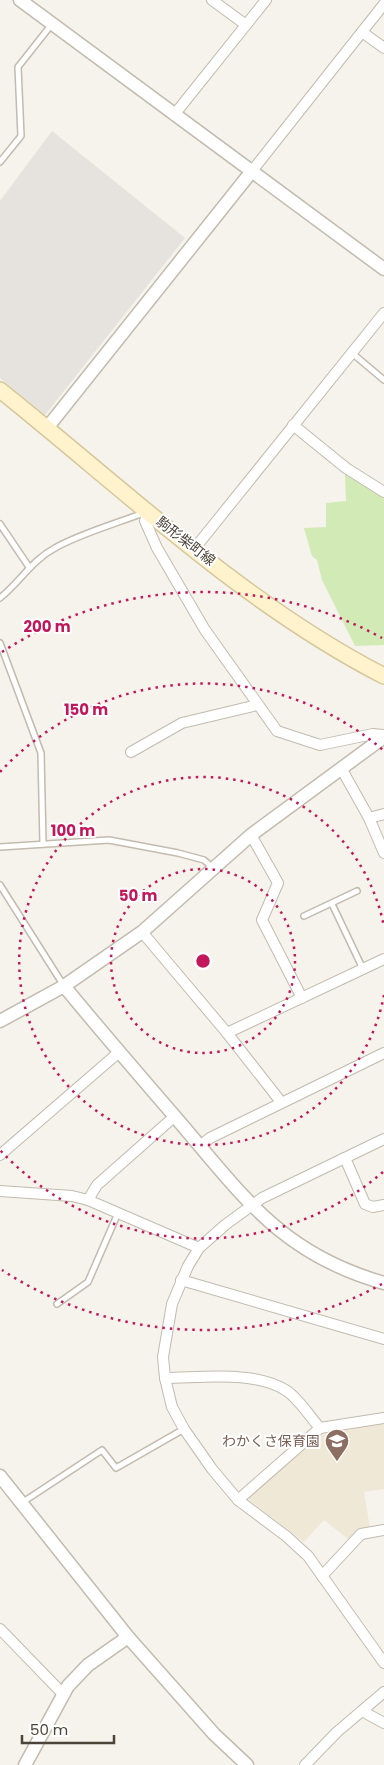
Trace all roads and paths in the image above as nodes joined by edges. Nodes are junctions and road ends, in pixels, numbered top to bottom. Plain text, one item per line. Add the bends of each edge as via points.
1 (20, 0) edge
2 (212, 0) edge
3 (266, 0) edge
4 (384, 4) edge
5 (52, 24) junction
6 (246, 25) junction
7 (362, 32) junction
8 (384, 48) edge
9 (174, 115) junction
10 (0, 162) edge
11 (252, 171) junction
12 (384, 269) edge
13 (384, 313) edge
14 (352, 353) junction
15 (384, 380) edge
16 (0, 390) edge
17 (293, 425) junction
18 (47, 428) junction
19 (384, 492) edge
20 (148, 511) junction
21 (0, 524) edge
22 (195, 548) junction
23 (29, 567) junction
24 (0, 598) edge
25 (0, 643) edge
26 (384, 676) edge
27 (257, 704) junction
28 (384, 736) edge
29 (131, 752) dead end
30 (341, 768) junction
31 (384, 814) edge
32 (369, 818) junction
33 (251, 835) junction
34 (43, 844) junction
35 (0, 847) edge
36 (384, 853) edge
37 (214, 868) junction
38 (0, 885) edge
39 (357, 891) dead end
40 (332, 904) junction
41 (304, 916) dead end
42 (142, 932) junction
43 (384, 959) edge
44 (363, 969) junction
45 (64, 986) junction
46 (302, 998) junction
47 (0, 1021) edge
48 (227, 1033) junction
49 (118, 1053) junction
50 (384, 1053) edge
51 (281, 1102) junction
52 (175, 1116) junction
53 (384, 1139) edge
54 (200, 1146) junction
55 (0, 1155) edge
56 (345, 1158) junction
57 (0, 1192) edge
58 (88, 1200) junction
59 (251, 1205) junction
60 (384, 1205) edge
61 (118, 1213) junction
62 (199, 1248) junction
63 (181, 1280) junction
64 (384, 1283) edge
65 (57, 1304) dead end
66 (384, 1339) edge
67 (165, 1378) junction
68 (384, 1418) edge
69 (320, 1428) junction
70 (184, 1429) junction
71 (2, 1483) edge
72 (238, 1500) junction
73 (21, 1504) junction
74 (384, 1530) edge
75 (322, 1576) junction
76 (0, 1630) edge
77 (128, 1637) junction
78 (384, 1663) edge
79 (384, 1692) edge
80 (63, 1694) junction
81 (362, 1711) junction
82 (384, 1723) edge
83 (25, 1765) edge
84 (247, 1765) edge
85 (306, 1765) edge

1 - 5 street
2 - 6 street
3 - 6 street
4 - 7 street
5 - 9 street
5 - 10 lane via 18,67 21,136
6 - 9 street
7 - 8 street
7 - 11 street
9 - 11 street
11 - 12 street
11 - 18 street
13 - 14 street
14 - 15 lane
14 - 17 street
16 - 18 main road, 駒形柴町線
17 - 19 street via 346,468
17 - 22 street
18 - 20 main road, 駒形柴町線
20 - 22 main road, 駒形柴町線
20 - 23 lane via 54,548
20 - 27 street via 145,521 157,548 205,630
21 - 23 lane
22 - 26 main road, 駒形柴町線 via 297,626
23 - 24 lane
25 - 34 lane via 41,753
27 - 28 street via 277,731 320,745 373,734
27 - 29 street via 182,723
28 - 30 street
30 - 32 street
30 - 33 street
31 - 32 street
32 - 36 street
33 - 37 street
33 - 46 street via 278,883 262,920
34 - 35 lane
34 - 37 lane via 109,840 178,853 204,860
37 - 42 street
38 - 45 lane
39 - 40 lane
40 - 41 lane
40 - 44 lane
42 - 45 street
42 - 48 street
43 - 44 street
44 - 46 street
45 - 47 street
45 - 49 street
46 - 48 street
48 - 51 street
49 - 52 street
49 - 55 street
50 - 51 street
51 - 54 street
52 - 54 street
52 - 58 street via 97,1185
53 - 56 street
54 - 59 street
56 - 59 street
56 - 60 street via 365,1204
57 - 58 street via 72,1196
58 - 61 street
59 - 62 street
59 - 64 street via 306,1251 342,1269
61 - 62 street
61 - 65 lane via 88,1282
62 - 63 street
63 - 66 street
63 - 67 street via 166,1328
67 - 69 street via 240,1378 274,1384 288,1392
67 - 70 street via 172,1407
68 - 69 street
69 - 72 street
70 - 72 street
70 - 73 lane via 116,1468 102,1450
71 - 73 street
72 - 75 street via 300,1548
73 - 77 street
74 - 75 street via 361,1534
75 - 78 street
76 - 80 street
77 - 80 street via 88,1665
77 - 84 street via 214,1734
79 - 81 street
80 - 83 street
81 - 82 street
81 - 85 street

